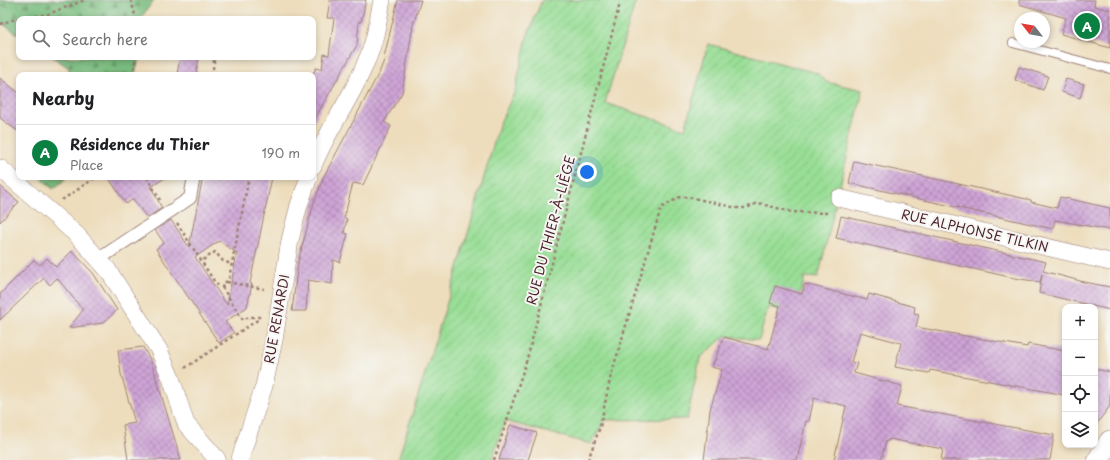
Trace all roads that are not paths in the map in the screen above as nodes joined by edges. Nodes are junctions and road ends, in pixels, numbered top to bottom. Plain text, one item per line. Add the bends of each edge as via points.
1 (382, 0) edge
2 (1013, 43) dead end
3 (1110, 69) edge
4 (316, 158) edge
5 (0, 168) edge
6 (193, 180) edge
7 (308, 180) edge
8 (839, 198) road end
9 (99, 259) junction
10 (1110, 262) edge
11 (1110, 441) edge
12 (216, 459) edge
13 (240, 460) edge
14 (1098, 460) edge

1 - 4 street via 377,30 366,63
2 - 3 lane
5 - 9 street via 48,209
6 - 9 street via 190,198
7 - 13 street, RUE RENARDI via 288,252 264,386
8 - 10 street, RUE ALPHONSE TILKIN
9 - 12 street via 152,339 171,378 186,424
11 - 14 street
12 - 13 street via 226,456

